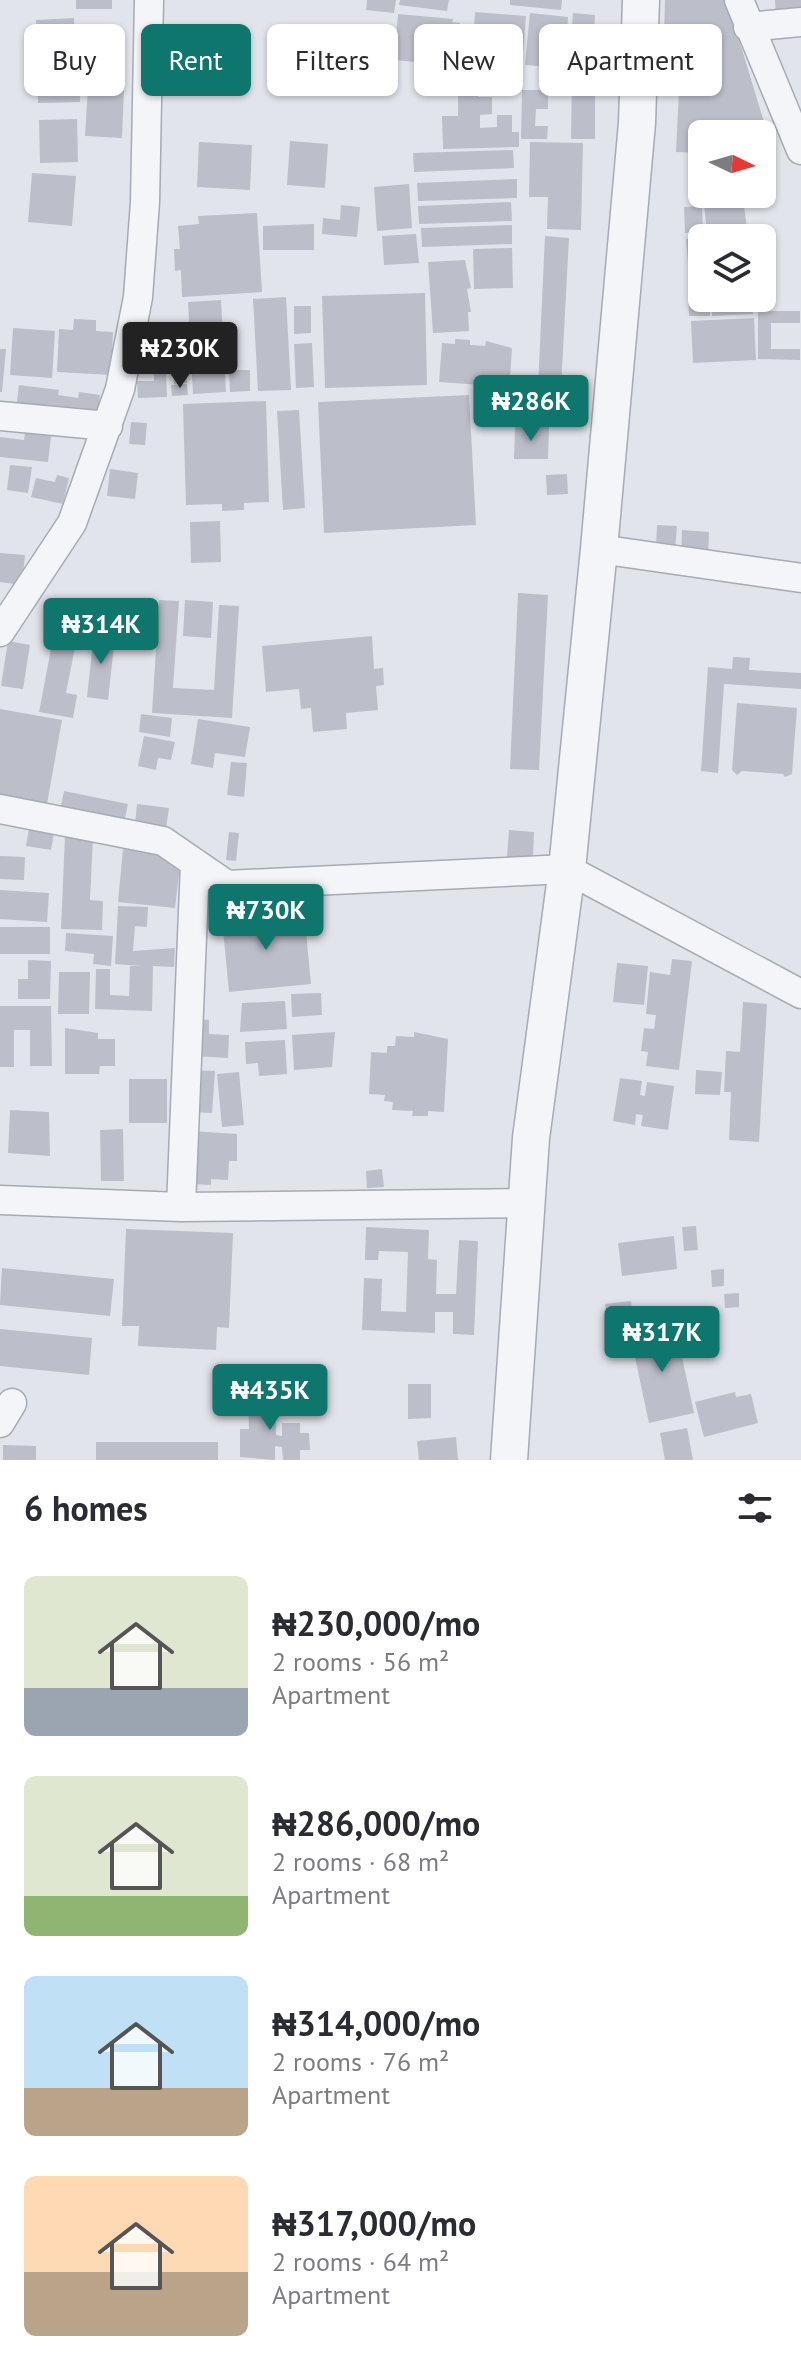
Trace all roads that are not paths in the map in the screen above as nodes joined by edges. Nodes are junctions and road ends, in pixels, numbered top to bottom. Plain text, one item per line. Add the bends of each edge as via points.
1 (149, 0) edge
2 (641, 0) edge
3 (739, 0) edge
4 (801, 22) edge
5 (748, 27) junction
6 (801, 150) edge
7 (0, 416) edge
8 (108, 426) junction
9 (599, 549) junction
10 (801, 578) edge
11 (0, 632) edge
12 (0, 809) edge
13 (195, 863) junction
14 (567, 869) junction
15 (801, 994) edge
16 (0, 1200) edge
17 (527, 1203) junction
18 (181, 1207) junction
19 (509, 1460) edge

1 - 8 street via 138,297
2 - 9 street via 637,123
3 - 5 street
4 - 5 street
5 - 6 street
7 - 8 street
8 - 11 street via 72,523
9 - 10 street
9 - 14 street
12 - 13 street via 163,841
13 - 14 street via 227,885
13 - 18 street
14 - 15 street
14 - 17 street
16 - 18 street
17 - 18 street
17 - 19 street

